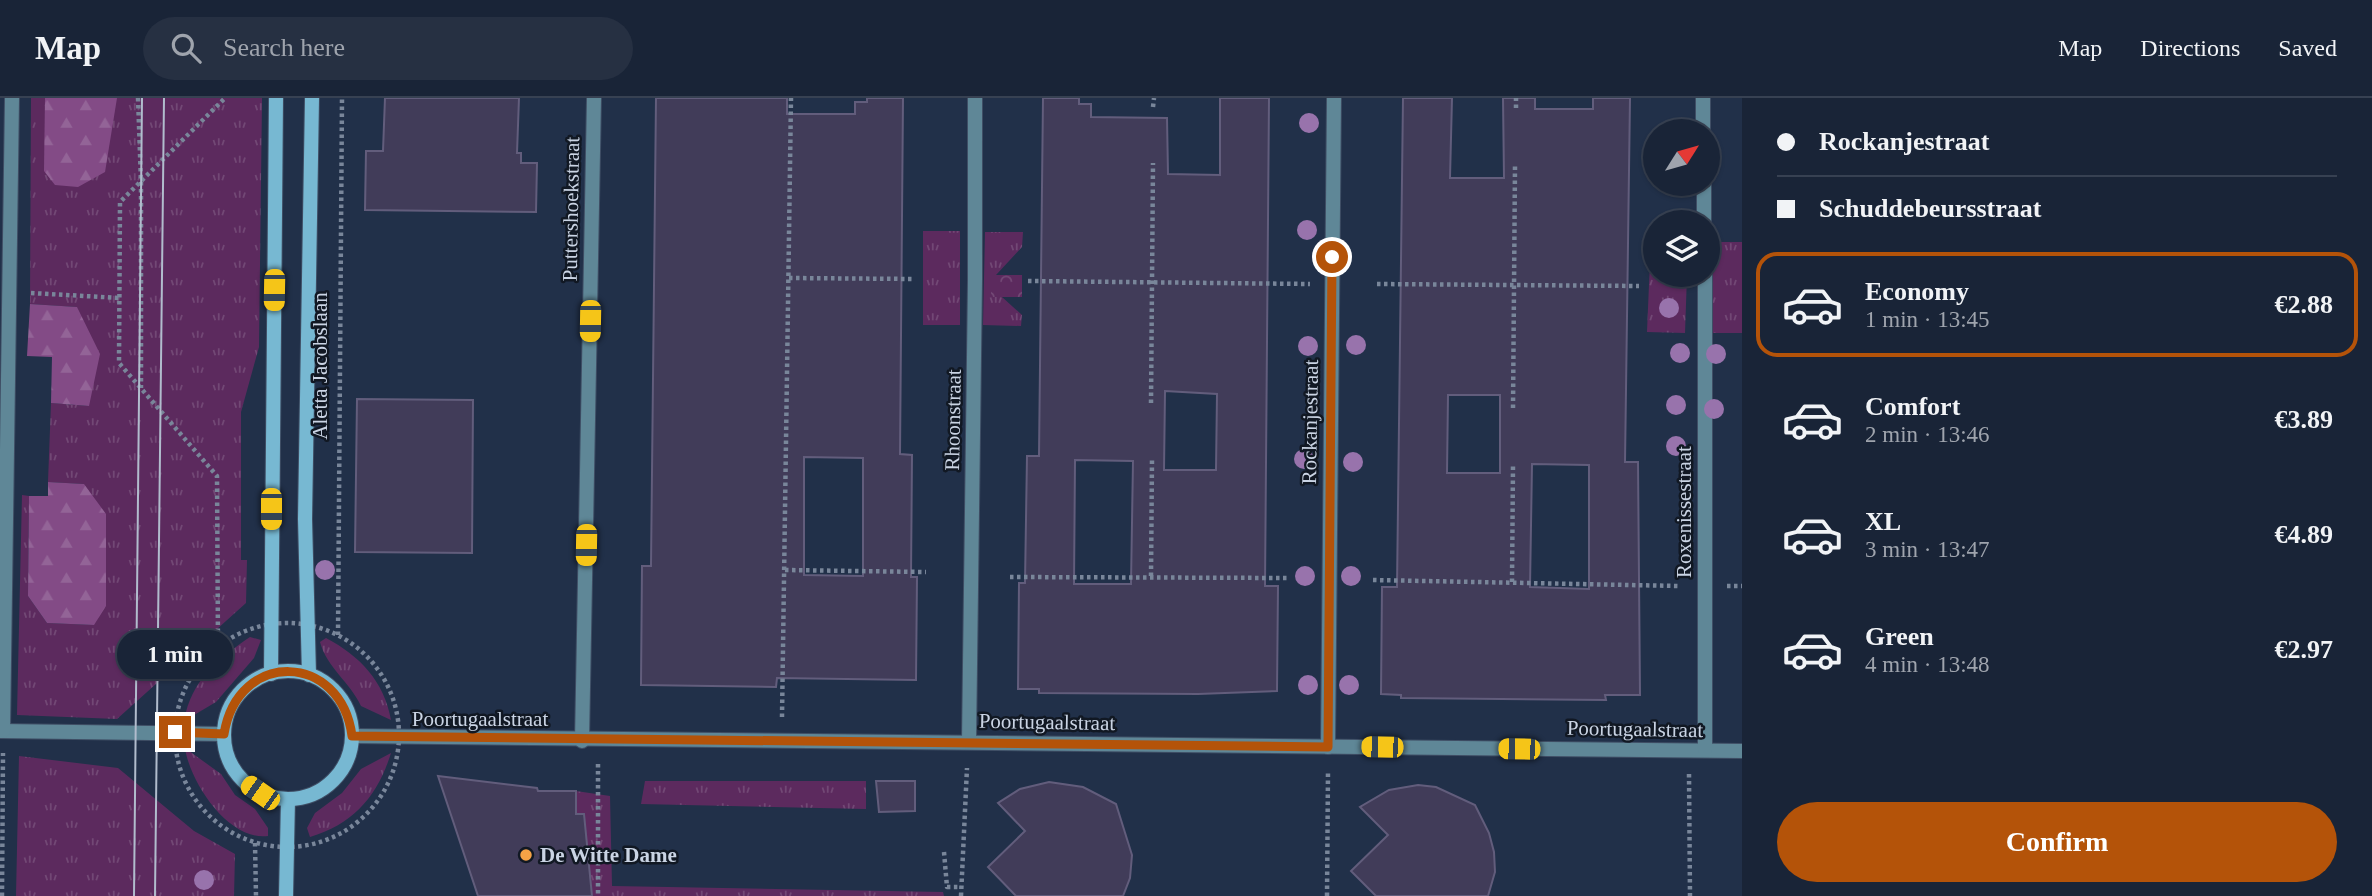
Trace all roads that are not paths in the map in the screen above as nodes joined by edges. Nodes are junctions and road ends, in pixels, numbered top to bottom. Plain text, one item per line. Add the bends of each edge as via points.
1 (12, 98) edge
2 (276, 98) edge
3 (312, 98) edge
4 (594, 98) edge
5 (975, 98) edge
6 (1334, 98) edge
7 (1703, 98) edge
8 (1703, 119) edge
9 (1704, 287) edge
10 (271, 674) junction
11 (309, 675) junction
12 (1, 731) edge
13 (224, 734) junction
14 (352, 736) junction
15 (582, 741) junction
16 (969, 742) junction
17 (1328, 747) junction
18 (1704, 750) junction
19 (1742, 751) edge
20 (288, 799) junction
21 (286, 896) edge

1 - 12 street
2 - 10 street
3 - 11 street, Aletta Jacobslaan via 305,519
4 - 15 street, Puttershoekstraat
5 - 16 street, Rhoonstraat
6 - 17 street, Rockanjestraat
7 - 8 street
9 - 18 street, Roxenissestraat
10 - 11 street
10 - 13 street via 243,690 233,703
11 - 14 street via 340,699
12 - 13 street
13 - 20 street via 230,762 248,784 260,793
14 - 15 street, Poortugaalstraat
14 - 20 street via 343,768 332,781 304,797
15 - 16 street, Poortugaalstraat
16 - 17 street, Poortugaalstraat
17 - 18 street, Poortugaalstraat
18 - 19 street, Poortugaalstraat
20 - 21 street

